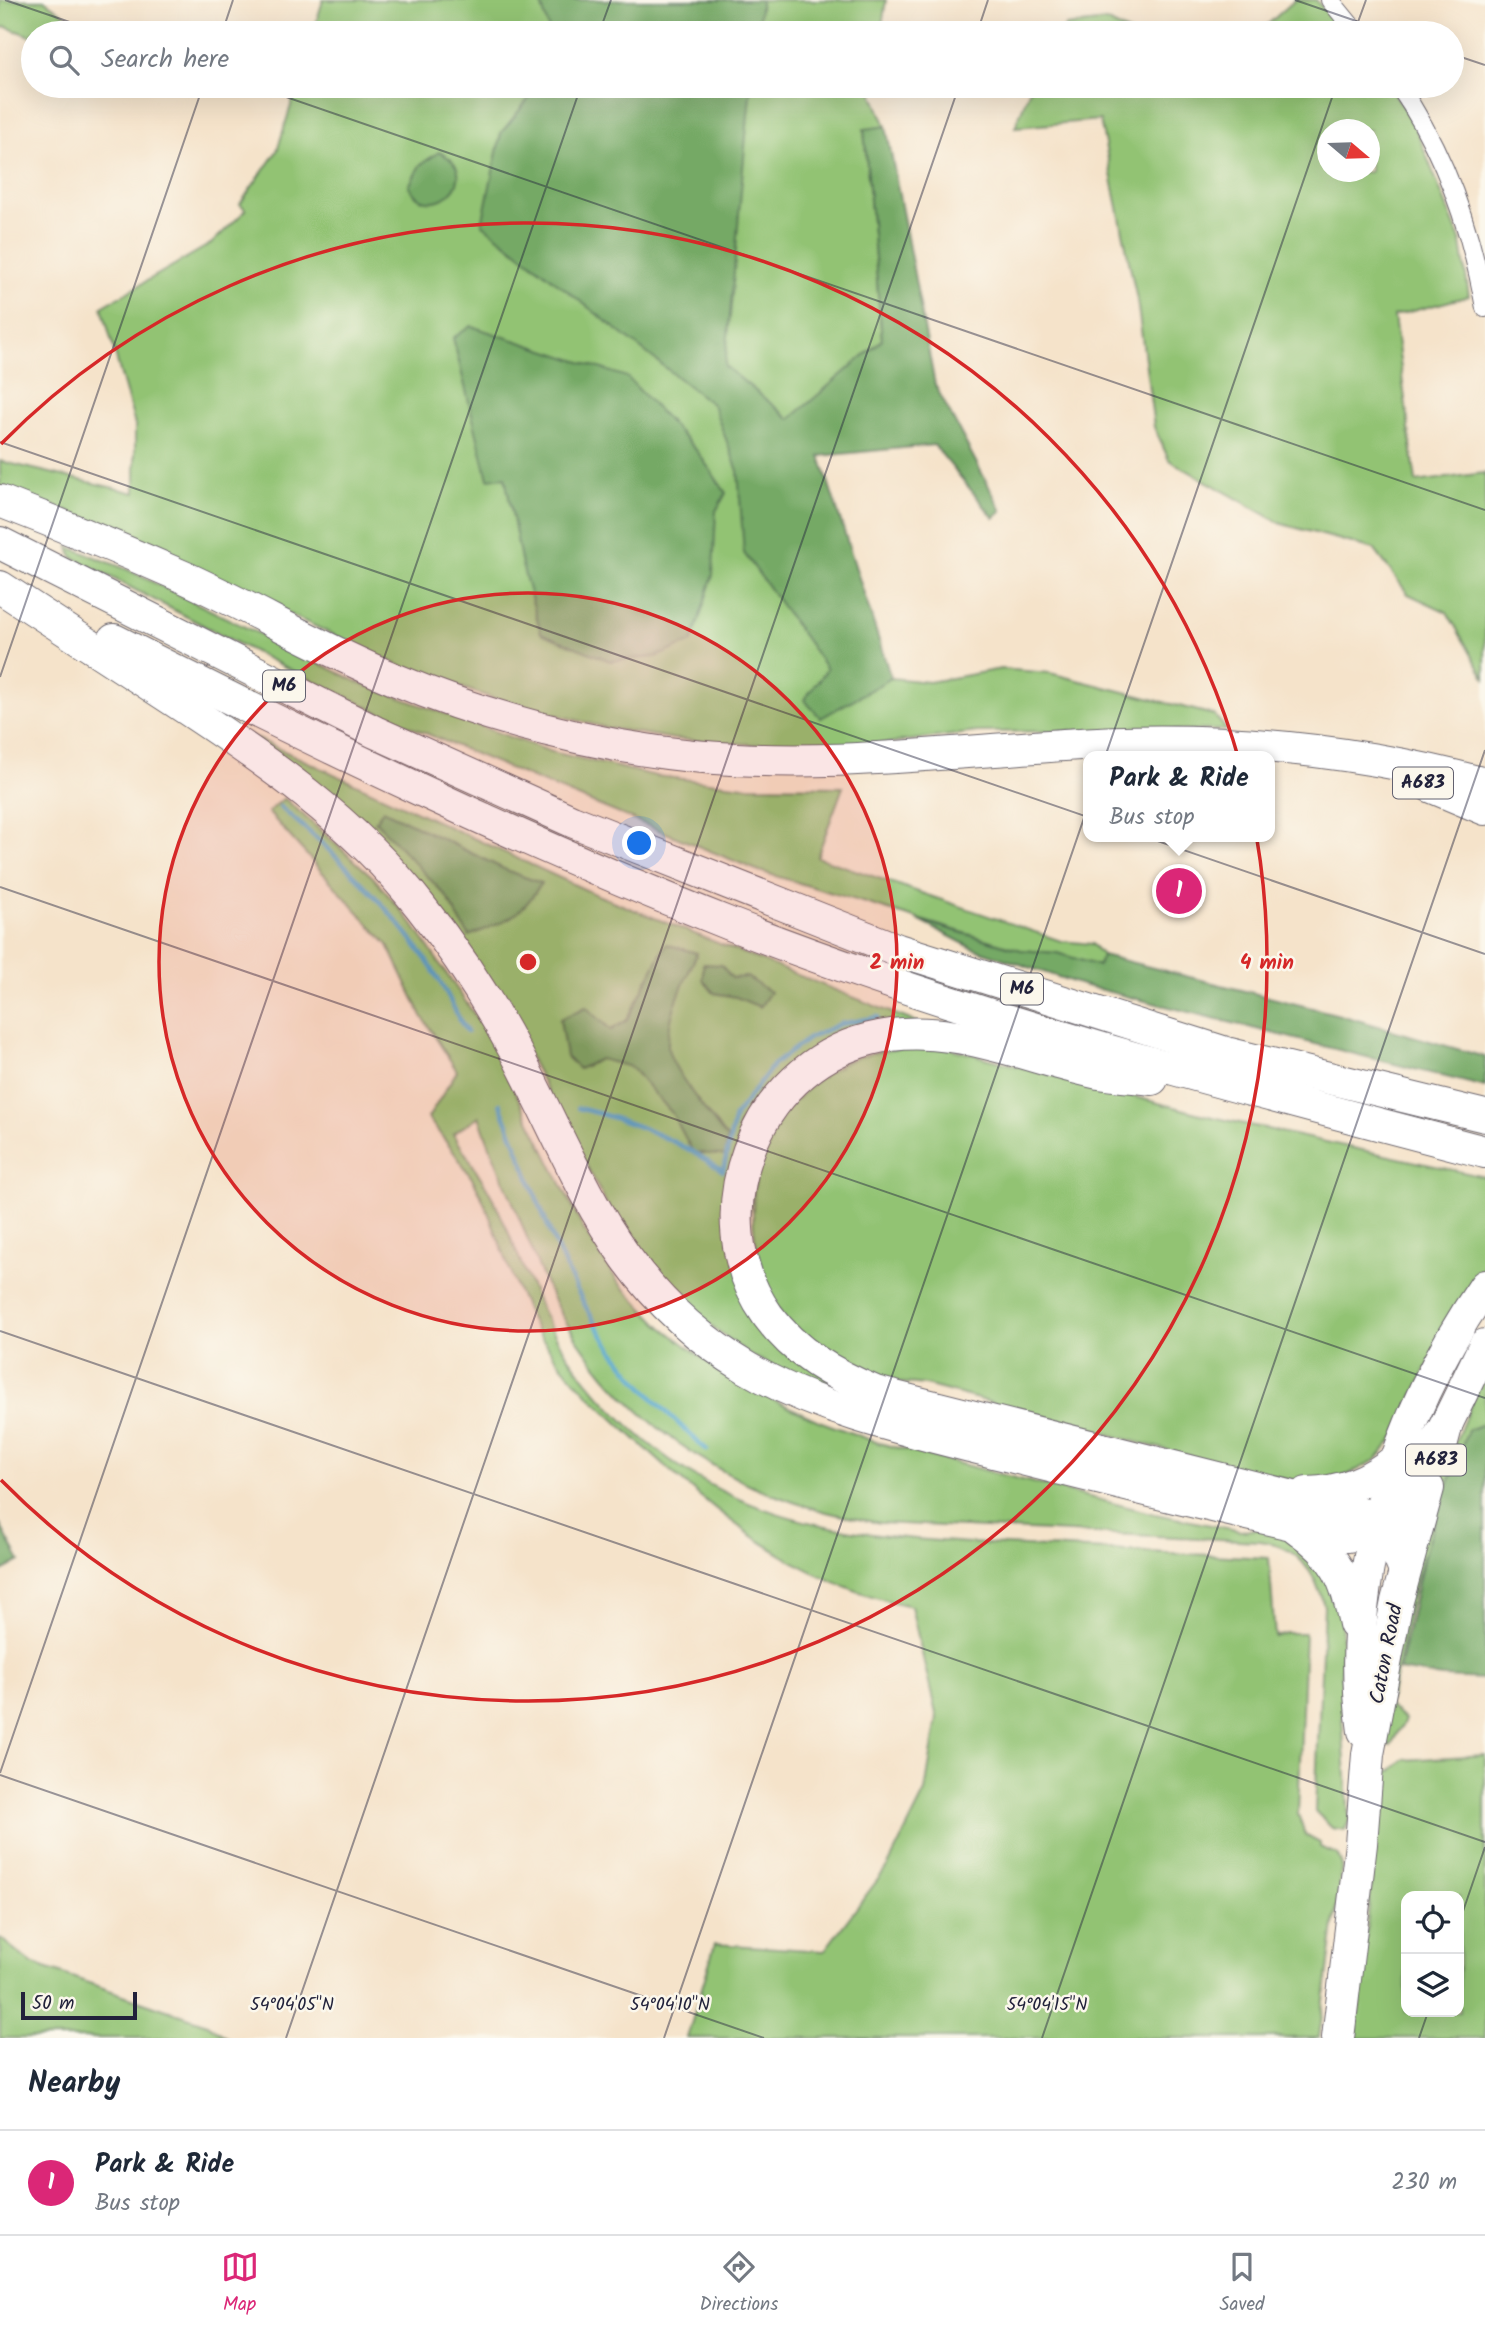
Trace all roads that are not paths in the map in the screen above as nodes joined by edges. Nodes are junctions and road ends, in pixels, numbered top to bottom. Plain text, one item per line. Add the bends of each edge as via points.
1 (1330, 0) edge
2 (1347, 21) edge
3 (1408, 98) edge
4 (1485, 308) edge
5 (0, 501) edge
6 (0, 543) edge
7 (0, 585) edge
8 (1362, 756) junction
9 (1485, 784) edge
10 (1485, 809) edge
11 (1251, 1091) junction
12 (1485, 1116) edge
13 (1485, 1152) edge
14 (1485, 1286) edge
15 (1485, 1345) edge
16 (1447, 1423) junction
17 (1399, 1457) junction
18 (1288, 1493) junction
19 (1293, 1525) junction
20 (1379, 1527) junction
21 (1404, 1569) junction
22 (1358, 1642) junction
23 (1368, 1754) junction
24 (1338, 2038) edge

1 - 2 street
3 - 4 street via 1457,200 1470,236
5 - 8 highway, A683 via 187,579 394,679 499,716 596,740 691,756 804,761 893,760 1066,744 1145,743 1266,745
6 - 12 highway, M6 via 400,743 584,826 885,945 1226,1053
7 - 11 highway, M6 via 461,807 730,924 1027,1027
7 - 19 highway via 269,763 323,804 364,844 417,901 466,965 607,1233 642,1279 715,1345 748,1368 816,1400 877,1421
8 - 9 highway, A683
8 - 10 highway, A683
11 - 13 highway, M6
11 - 18 highway via 1100,1073 963,1038 927,1033 872,1038 820,1060 772,1105 742,1167 736,1222 747,1274 768,1316 818,1365 844,1379 875,1392
14 - 17 highway, Caton Road / A683 via 1428,1385
15 - 16 highway, Caton Road / A683
16 - 20 highway via 1398,1515
16 - 21 highway, Caton Road / A683
17 - 18 highway via 1349,1489
17 - 20 highway, Caton Road / A683
18 - 20 highway
19 - 20 highway via 1348,1536
19 - 22 highway via 1319,1543 1343,1575
20 - 21 highway
20 - 22 highway, Caton Road / A683
21 - 23 highway, Caton Road / A683
22 - 23 highway, Caton Road / A683 via 1358,1689
23 - 24 highway, A683

